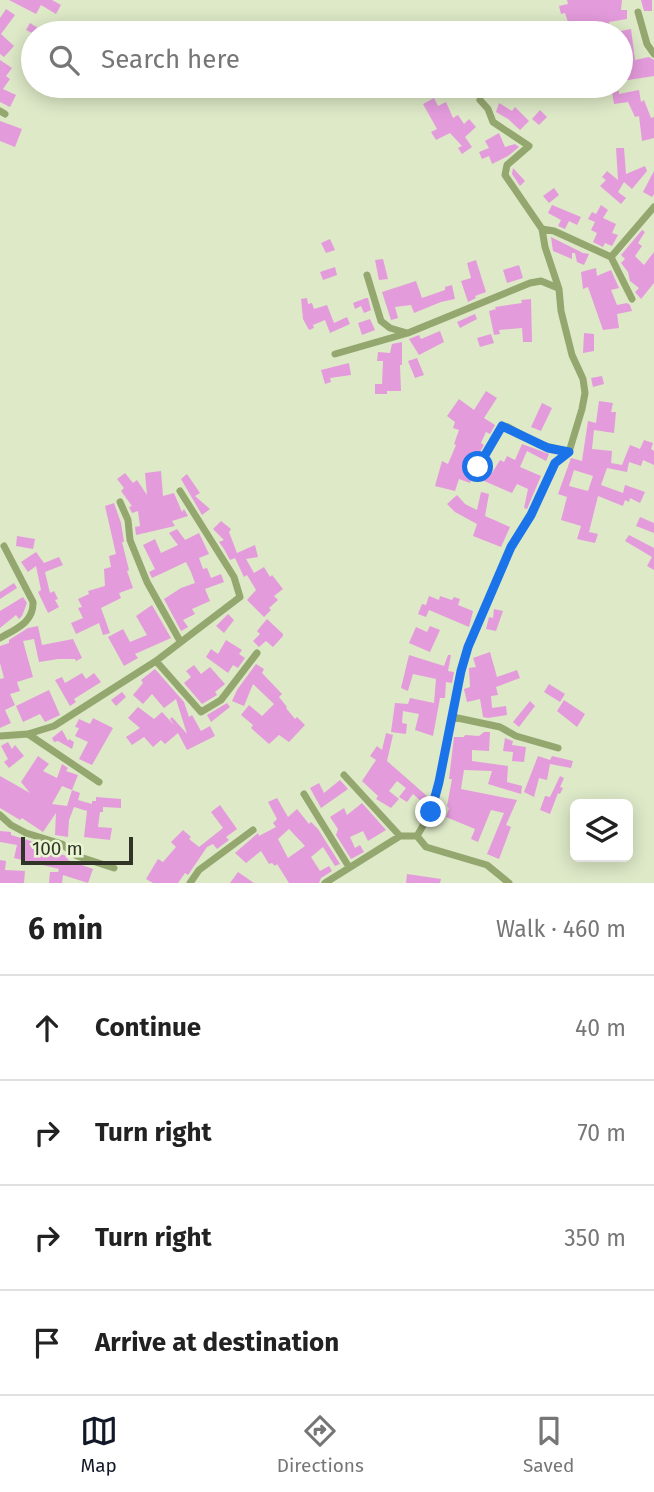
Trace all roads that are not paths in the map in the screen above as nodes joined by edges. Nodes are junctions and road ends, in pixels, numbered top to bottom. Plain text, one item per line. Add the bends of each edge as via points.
1 (638, 12) dead end
2 (654, 54) edge
3 (480, 100) dead end
4 (654, 207) edge
5 (541, 229) junction
6 (611, 257) junction
7 (367, 275) dead end
8 (559, 289) junction
9 (632, 299) dead end
10 (408, 333) junction
11 (335, 354) dead end
12 (569, 452) junction
13 (478, 467) dead end
14 (180, 491) dead end
15 (120, 502) dead end
16 (4, 547) dead end
17 (0, 638) edge
18 (180, 641) junction
19 (257, 653) dead end
20 (156, 661) junction
21 (453, 717) junction
22 (29, 734) junction
23 (0, 736) edge
24 (558, 748) dead end
25 (344, 775) dead end
26 (99, 782) dead end
27 (304, 794) dead end
28 (0, 815) edge
29 (253, 830) dead end
30 (400, 836) junction
31 (417, 836) junction
32 (349, 867) junction
33 (114, 868) dead end
34 (190, 883) edge
35 (325, 883) edge
36 (509, 883) edge

1 - 2 street
3 - 5 street via 493,122 529,146 507,165 505,176
4 - 6 street
5 - 6 street
5 - 8 street
6 - 9 street
7 - 10 street via 381,321
8 - 10 street via 547,282 530,283
8 - 12 street via 564,325 585,393
10 - 11 street
12 - 13 street via 548,448 502,426
12 - 21 street via 555,463 511,547 468,647
14 - 18 street via 234,577 240,597
15 - 18 street via 147,582
16 - 17 street via 34,612 28,621
18 - 20 street
19 - 20 street via 221,700 201,712
20 - 22 street via 54,726
21 - 24 street via 500,727
21 - 31 street via 431,812
22 - 23 street
22 - 26 street
25 - 30 street
27 - 32 street
28 - 33 street via 26,833
29 - 34 street via 199,870
30 - 31 street
30 - 32 street
31 - 36 street via 426,847 487,864
32 - 35 street

